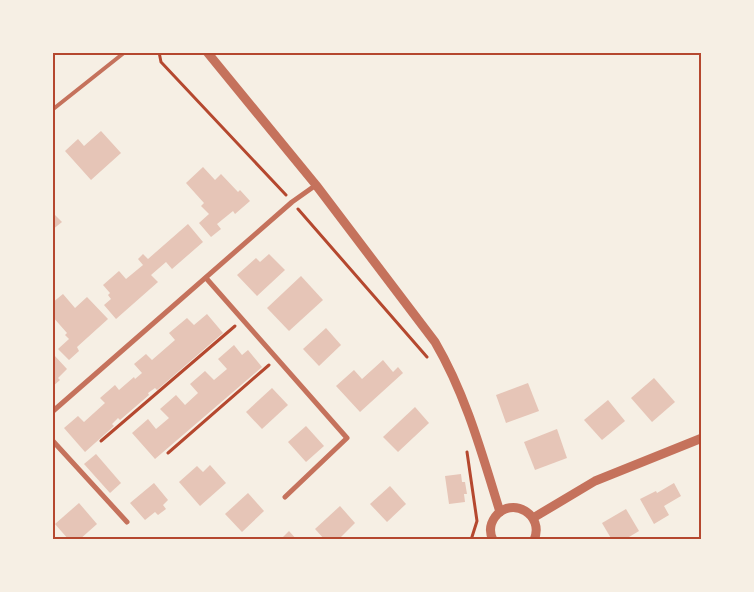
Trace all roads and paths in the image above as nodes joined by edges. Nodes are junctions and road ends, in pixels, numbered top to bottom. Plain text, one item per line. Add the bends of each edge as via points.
1 (125, 52) edge
2 (159, 52) edge
3 (207, 52) edge
4 (52, 110) edge
5 (316, 185) junction
6 (292, 202) junction
7 (206, 278) junction
8 (243, 320) junction
9 (277, 358) junction
10 (430, 360) dead end
11 (52, 412) edge
12 (702, 438) edge
13 (52, 440) edge
14 (101, 442) dead end
15 (466, 444) dead end
16 (168, 453) dead end
17 (285, 497) dead end
18 (500, 512) junction
19 (533, 518) junction
20 (127, 522) dead end
21 (471, 540) edge
22 (493, 540) edge
23 (534, 540) edge

1 - 4 lane
2 - 6 path via 161,62
3 - 5 street
5 - 6 street
5 - 18 street via 435,342 447,363 475,430
6 - 7 street
6 - 10 path
7 - 8 street
7 - 11 street
8 - 9 street
8 - 14 path
9 - 16 path
9 - 17 street via 348,438
12 - 19 street via 596,481
13 - 20 street
15 - 21 path via 477,521
18 - 19 street via 518,507
18 - 22 street via 492,522
19 - 23 street via 536,528

